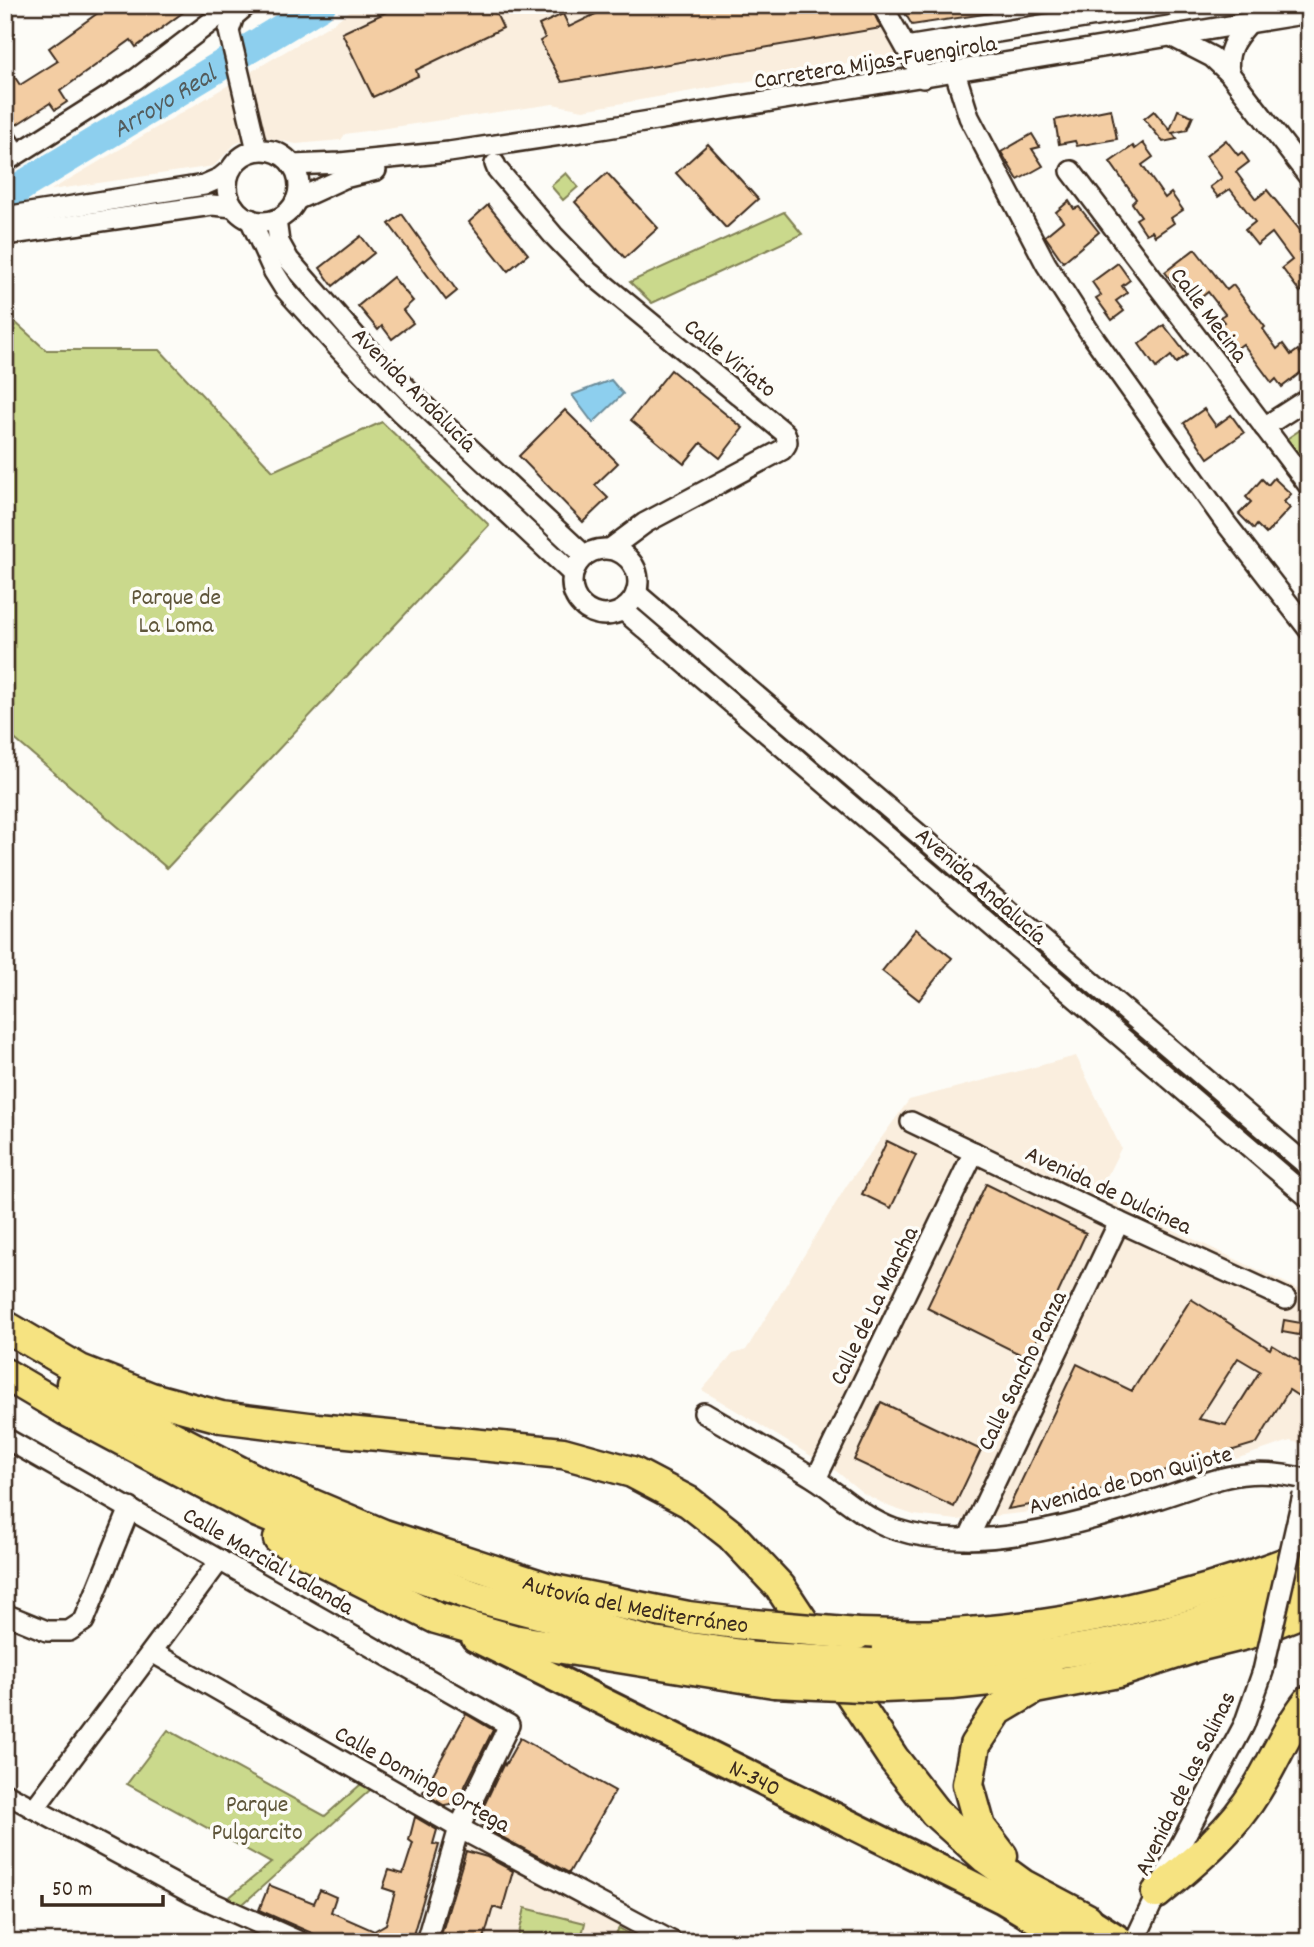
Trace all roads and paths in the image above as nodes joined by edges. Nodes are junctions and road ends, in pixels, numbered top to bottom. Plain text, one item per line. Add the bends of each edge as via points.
1 (233, 5) edge
2 (247, 5) edge
3 (882, 5) edge
4 (1164, 5) edge
5 (1309, 13) edge
6 (1248, 24) junction
7 (229, 30) junction
8 (1173, 37) junction
9 (906, 47) junction
10 (955, 72) junction
11 (1229, 73) junction
12 (923, 78) junction
13 (136, 79) junction
14 (5, 137) edge
15 (257, 150) junction
16 (449, 152) junction
17 (11, 158) edge
18 (495, 164) dead end
19 (292, 165) junction
20 (230, 170) junction
21 (1071, 171) dead end
22 (1309, 177) edge
23 (296, 200) junction
24 (234, 207) junction
25 (250, 219) junction
26 (276, 220) junction
27 (10, 225) edge
28 (1309, 398) edge
29 (1264, 427) junction
30 (1309, 486) edge
31 (610, 549) junction
32 (584, 555) junction
33 (573, 574) junction
34 (636, 593) junction
35 (623, 610) junction
36 (1309, 630) edge
37 (911, 1122) dead end
38 (974, 1152) junction
39 (1309, 1167) edge
40 (1309, 1198) edge
41 (1119, 1222) junction
42 (1286, 1299) dead end
43 (5, 1308) edge
44 (5, 1326) edge
45 (5, 1343) edge
46 (10, 1379) edge
47 (151, 1398) junction
48 (66, 1410) junction
49 (704, 1413) dead end
50 (5, 1438) edge
51 (816, 1479) junction
52 (1307, 1485) edge
53 (130, 1508) junction
54 (968, 1539) junction
55 (1309, 1554) edge
56 (220, 1560) junction
57 (1309, 1583) edge
58 (1309, 1609) edge
59 (5, 1614) edge
60 (436, 1618) junction
61 (1189, 1649) junction
62 (152, 1652) junction
63 (770, 1670) junction
64 (877, 1676) junction
65 (1309, 1701) edge
66 (5, 1793) edge
67 (34, 1809) junction
68 (458, 1828) junction
69 (1157, 1893) junction
70 (1080, 1931) edge
71 (300, 1942) edge
72 (426, 1942) edge
73 (673, 1942) edge
74 (1123, 1942) edge
75 (1134, 1942) edge

1 - 13 street
2 - 7 street via 234,16
3 - 9 street
4 - 9 street
5 - 6 street, Carretera Mijas-Fuengirola
6 - 8 street, Carretera Mijas-Fuengirola
6 - 11 street via 1233,41 1227,59
7 - 13 street
7 - 15 street
8 - 10 street, Carretera Mijas-Fuengirola
8 - 11 street via 1212,57
9 - 12 street
10 - 12 street, Carretera Mijas-Fuengirola
10 - 36 street via 969,117 1046,264 1218,512
11 - 22 street
12 - 16 street, Carretera Mijas-Fuengirola
13 - 17 street
14 - 17 street
15 - 19 street via 279,153
15 - 20 street via 240,158
16 - 19 street, Carretera Mijas-Fuengirola
16 - 23 street, Carretera Mijas-Fuengirola via 344,178
18 - 31 street, Calle Viriato via 589,272 787,439 782,450 645,523
19 - 23 street via 298,180
20 - 24 street via 228,191
20 - 27 street via 204,185
21 - 29 street, Calle Mecina
23 - 26 street
24 - 25 street
24 - 27 street via 212,205
25 - 26 street
25 - 33 street, Avenida Andalucía via 284,288 343,353
26 - 32 street, Avenida Andalucía via 279,242 289,260 358,339
28 - 29 street
29 - 30 street, Calle Mecina
31 - 32 street
31 - 34 street via 630,560 638,581
32 - 33 street
33 - 35 street via 572,590 584,608 603,615
34 - 35 street
34 - 39 street, Avenida Andalucía
35 - 40 street, Avenida Andalucía
37 - 38 street, Avenida de Dulcinea
38 - 41 street, Avenida de Dulcinea
38 - 51 street, Calle de La Mancha
41 - 42 street, Avenida de Dulcinea
41 - 54 street, Calle Sancho Panza
43 - 47 highway
44 - 47 highway via 80,1370
45 - 55 highway, Autovía del Mediterráneo, bridge via 111,1405 261,1483 384,1535 553,1590 688,1617 857,1634 937,1635 1051,1623 1156,1604
46 - 48 highway, Autovía del Mediterráneo
47 - 70 highway via 221,1416 317,1429 563,1453 632,1472 689,1502 732,1535 780,1587 893,1758 935,1812
48 - 60 highway via 138,1465
48 - 63 highway, Autovía del Mediterráneo via 258,1512 371,1559 477,1597
49 - 51 street, Avenida de Don Quijote
50 - 53 street, Calle Marcial Lalanda
51 - 54 street, Avenida de Don Quijote via 860,1513 894,1529
52 - 54 street, Avenida de Don Quijote via 1290,1475 1242,1473 1086,1520
52 - 69 street, Avenida de las Salinas, bridge via 1263,1671 1244,1725
53 - 56 street, Calle Marcial Lalanda
53 - 59 street via 84,1621 69,1631 47,1631
56 - 62 street
56 - 68 street, Calle Marcial Lalanda via 509,1725
57 - 64 highway, Autovía del Mediterráneo via 1138,1638
58 - 61 highway via 1246,1634
60 - 63 highway via 513,1640
60 - 70 main road, N-340 via 1003,1900
61 - 64 highway via 1017,1679
61 - 70 highway via 1118,1672 1035,1688 999,1710 975,1745 968,1784 980,1827 1001,1855
62 - 67 street
62 - 68 street, Calle Domingo Ortega
63 - 64 highway, Autovía del Mediterráneo, bridge
65 - 69 highway via 1236,1821
66 - 67 street
67 - 71 street via 191,1893
68 - 72 street
68 - 73 street, Calle Domingo Ortega
69 - 75 street, Avenida de las Salinas
70 - 74 main road, N-340

